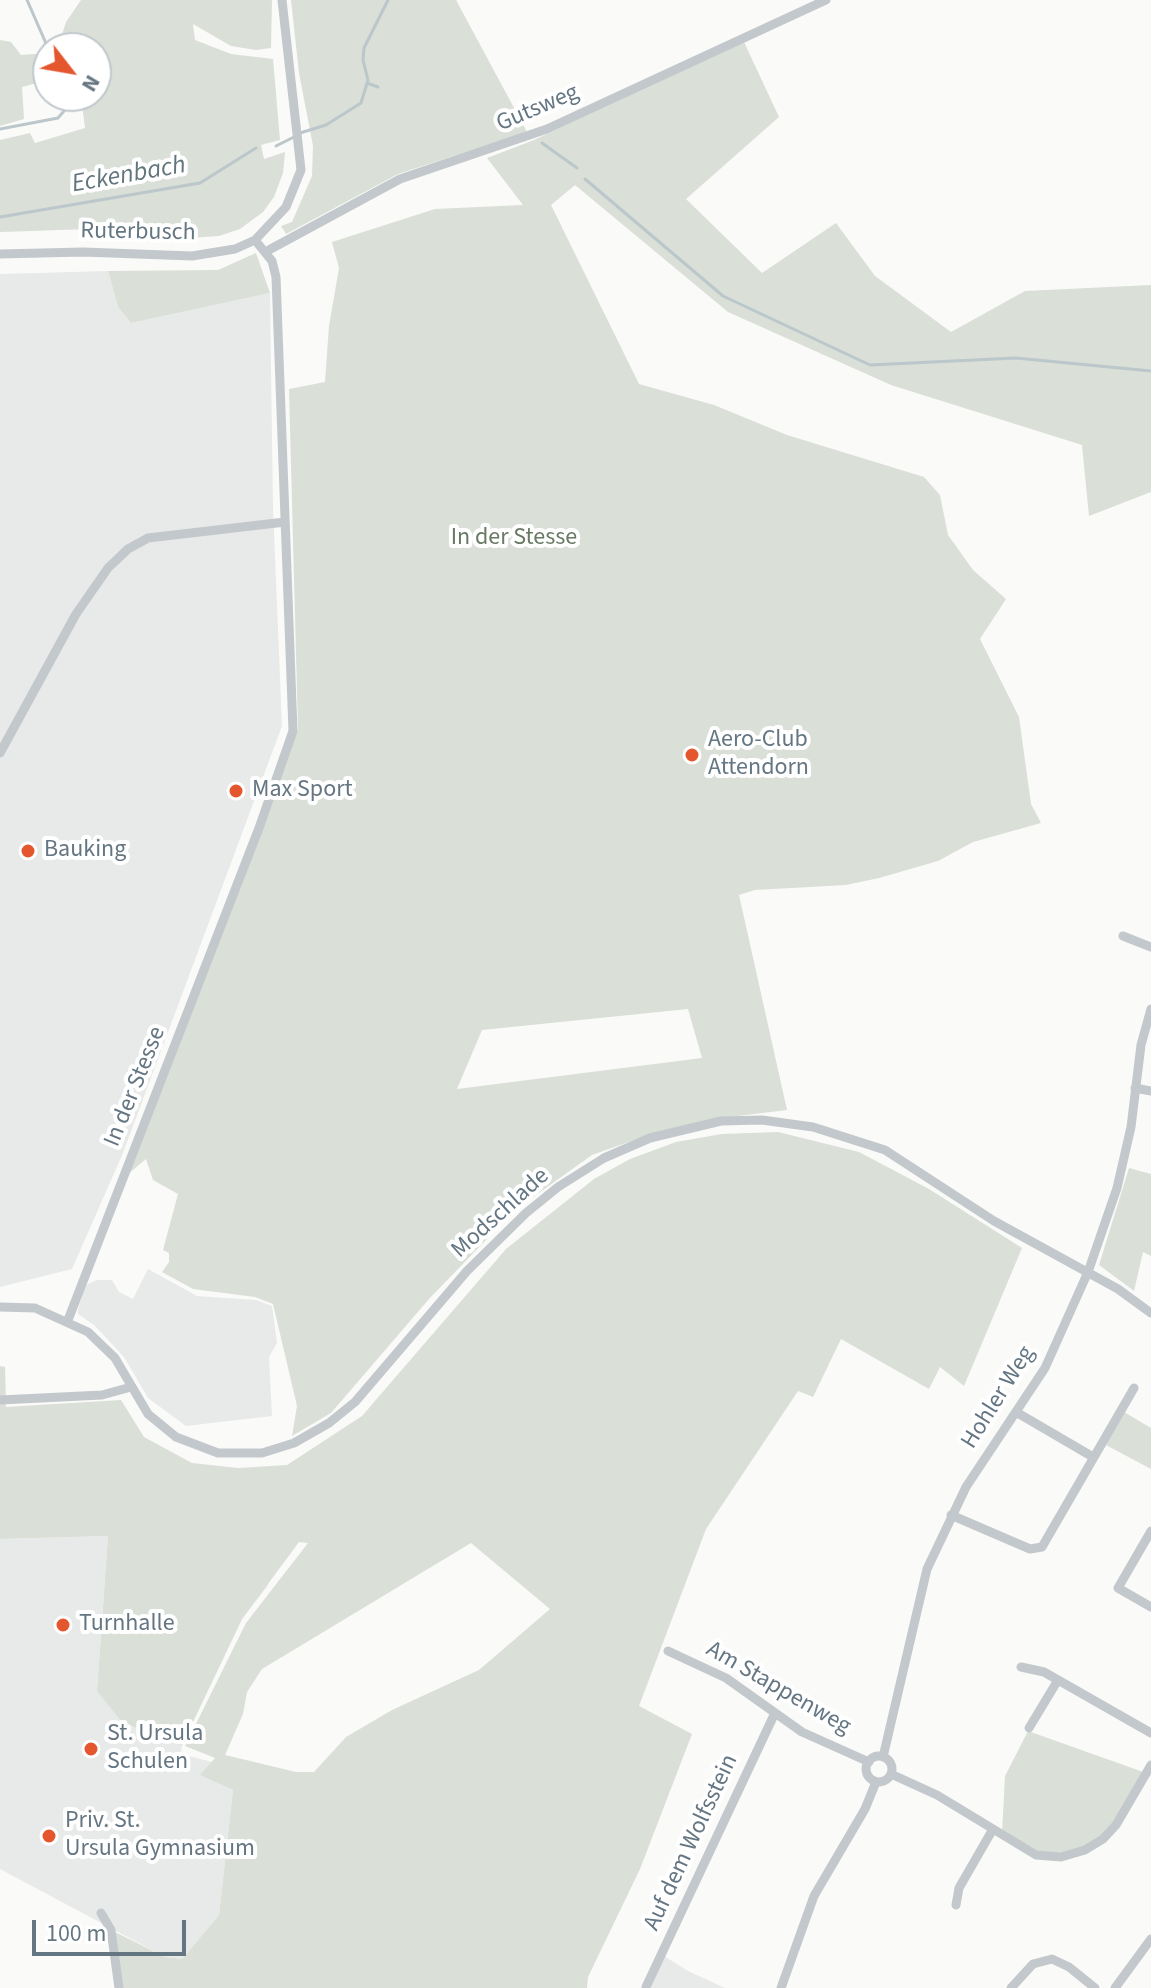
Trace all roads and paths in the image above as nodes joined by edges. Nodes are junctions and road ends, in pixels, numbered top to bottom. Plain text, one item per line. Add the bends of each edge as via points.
1 (282, 0) edge
2 (826, 0) edge
3 (255, 240) junction
4 (267, 251) junction
5 (0, 254) edge
6 (285, 522) junction
7 (0, 753) edge
8 (1123, 936) dead end
9 (1151, 947) edge
10 (1151, 1009) edge
11 (1135, 1088) junction
12 (1151, 1091) edge
13 (1088, 1272) junction
14 (0, 1307) edge
15 (1151, 1313) edge
16 (68, 1320) junction
17 (131, 1387) junction
18 (1134, 1388) dead end
19 (0, 1400) edge
20 (1016, 1412) junction
21 (1093, 1457) junction
22 (951, 1515) junction
23 (1151, 1531) edge
24 (1151, 1607) edge
25 (668, 1651) dead end
26 (1021, 1667) dead end
27 (1058, 1680) junction
28 (774, 1715) junction
29 (1029, 1728) dead end
30 (1151, 1733) edge
31 (883, 1757) junction
32 (869, 1762) junction
33 (1151, 1765) edge
34 (891, 1774) junction
35 (876, 1782) junction
36 (993, 1829) junction
37 (956, 1905) dead end
38 (101, 1913) dead end
39 (1151, 1939) edge
40 (646, 1987) edge
41 (119, 1988) edge
42 (781, 1988) edge
43 (1011, 1988) edge
44 (1095, 1988) edge
45 (1115, 1988) edge

1 - 3 street, Ruterbusch via 301,170 295,192
2 - 4 street, Gutsweg via 547,129 400,179
3 - 4 street
3 - 5 street, Ruterbusch via 192,256
4 - 6 street, In der Stesse via 275,267
6 - 7 street via 148,538 128,549 80,607
6 - 16 street, In der Stesse via 291,739
8 - 9 street
10 - 11 street, Hohler Weg
11 - 12 street
11 - 13 street, Hohler Weg via 1117,1188
13 - 15 street, Modschlade
13 - 17 street, Modschlade via 994,1221 885,1150 813,1127 721,1121 617,1151 558,1187 467,1271 355,1402 294,1443 262,1453 205,1450 176,1437 148,1414
13 - 20 street, Hohler Weg via 1045,1368
14 - 16 street via 35,1308
16 - 17 street, Modschlade via 102,1343
17 - 19 street via 102,1395
18 - 21 street
20 - 21 street
20 - 22 street, Hohler Weg
21 - 22 street via 1037,1550
22 - 31 street, Hohler Weg via 927,1569
23 - 24 street via 1118,1588
25 - 28 street, Am Stappenweg via 726,1678
26 - 27 street
27 - 29 street
27 - 30 street
28 - 32 street, Am Stappenweg
28 - 40 street, Auf dem Wolfsstein
31 - 32 street
31 - 34 street
32 - 35 street via 867,1773
33 - 36 street via 1116,1825 1085,1850 1061,1857 1036,1855
34 - 35 street
34 - 36 street
35 - 42 street via 814,1896
36 - 37 street via 959,1888
38 - 41 street via 111,1930
39 - 45 street
43 - 44 street via 1033,1964 1052,1959

